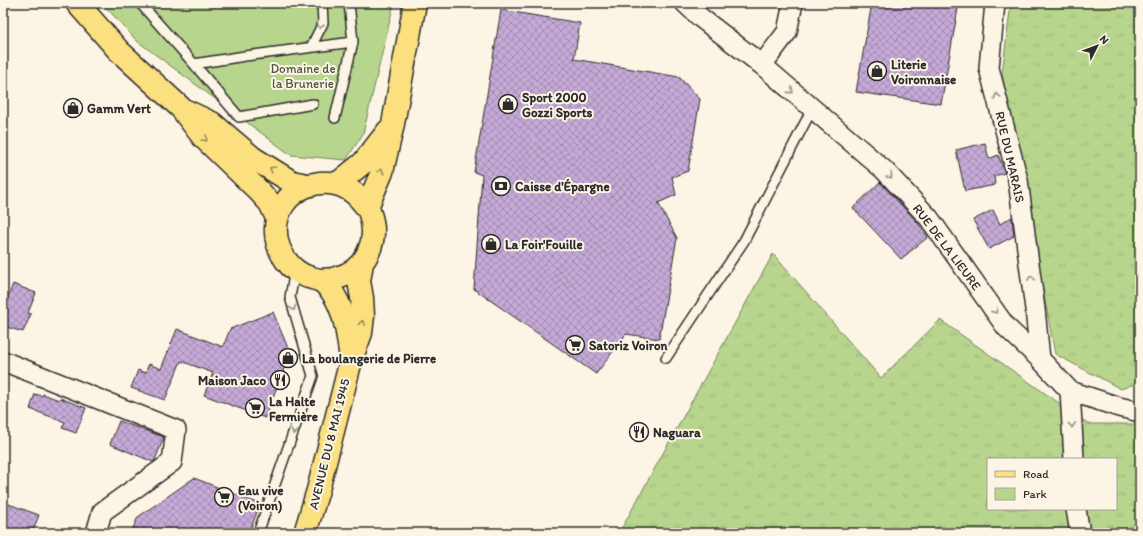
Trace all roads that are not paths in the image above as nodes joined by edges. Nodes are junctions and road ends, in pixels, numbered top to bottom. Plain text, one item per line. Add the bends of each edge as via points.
1 (77, 3) edge
2 (140, 3) edge
3 (322, 3) edge
4 (349, 3) edge
5 (415, 3) edge
6 (685, 3) edge
7 (793, 3) edge
8 (995, 3) edge
9 (353, 42) junction
10 (312, 47) junction
11 (194, 64) junction
12 (762, 65) junction
13 (313, 104) dead end
14 (181, 108) junction
15 (812, 109) junction
16 (335, 118) dead end
17 (393, 124) junction
18 (337, 184) junction
19 (307, 185) junction
20 (367, 207) junction
21 (277, 218) junction
22 (362, 263) junction
23 (295, 270) junction
24 (321, 280) junction
25 (666, 358) dead end
26 (1040, 359) junction
27 (350, 360) junction
28 (3, 361) edge
29 (1070, 391) junction
30 (1140, 412) edge
31 (1074, 458) edge
32 (1076, 510) edge
33 (305, 531) edge
34 (96, 533) edge
35 (258, 533) edge
36 (1080, 533) edge

1 - 14 main road via 119,51
2 - 11 lane
3 -> 10 lane via 323,23
4 - 9 lane
5 - 17 main road
6 - 12 street, RUE DE LA LIEURE
7 - 12 street via 787,32
26 -> 8 street, RUE DU MARAIS via 1018,180 990,68
9 - 10 lane
9 - 16 lane
10 - 11 lane
11 - 13 lane via 239,117
12 -> 15 street, RUE DE LA LIEURE
19 -> 14 main road via 292,182 253,158 212,123
14 -> 21 main road via 203,137 270,203
15 - 25 lane via 744,241
15 -> 26 street, RUE DE LA LIEURE via 884,170 929,218 1006,327
17 - 18 main road via 364,163
20 -> 17 main road via 382,172
18 - 19 main road via 322,182
18 - 20 main road via 354,192
19 - 21 main road via 289,198
20 - 22 main road via 372,220 373,234 372,244
21 - 23 main road via 278,246
22 - 24 main road via 350,273
27 -> 22 main road via 361,333 363,316 359,281
23 - 24 main road
23 -> 35 lane via 290,297 313,376
24 - 27 main road via 330,289 339,306 347,331
26 - 29 street, RUE DE LA LIEURE
27 - 33 main road, AVENUE DU 8 MAI 1945 via 318,490
28 - 34 street via 176,430 172,462 102,512
29 - 30 street, RUE DE LA LIEURE
29 -> 31 street
32 - 36 street

